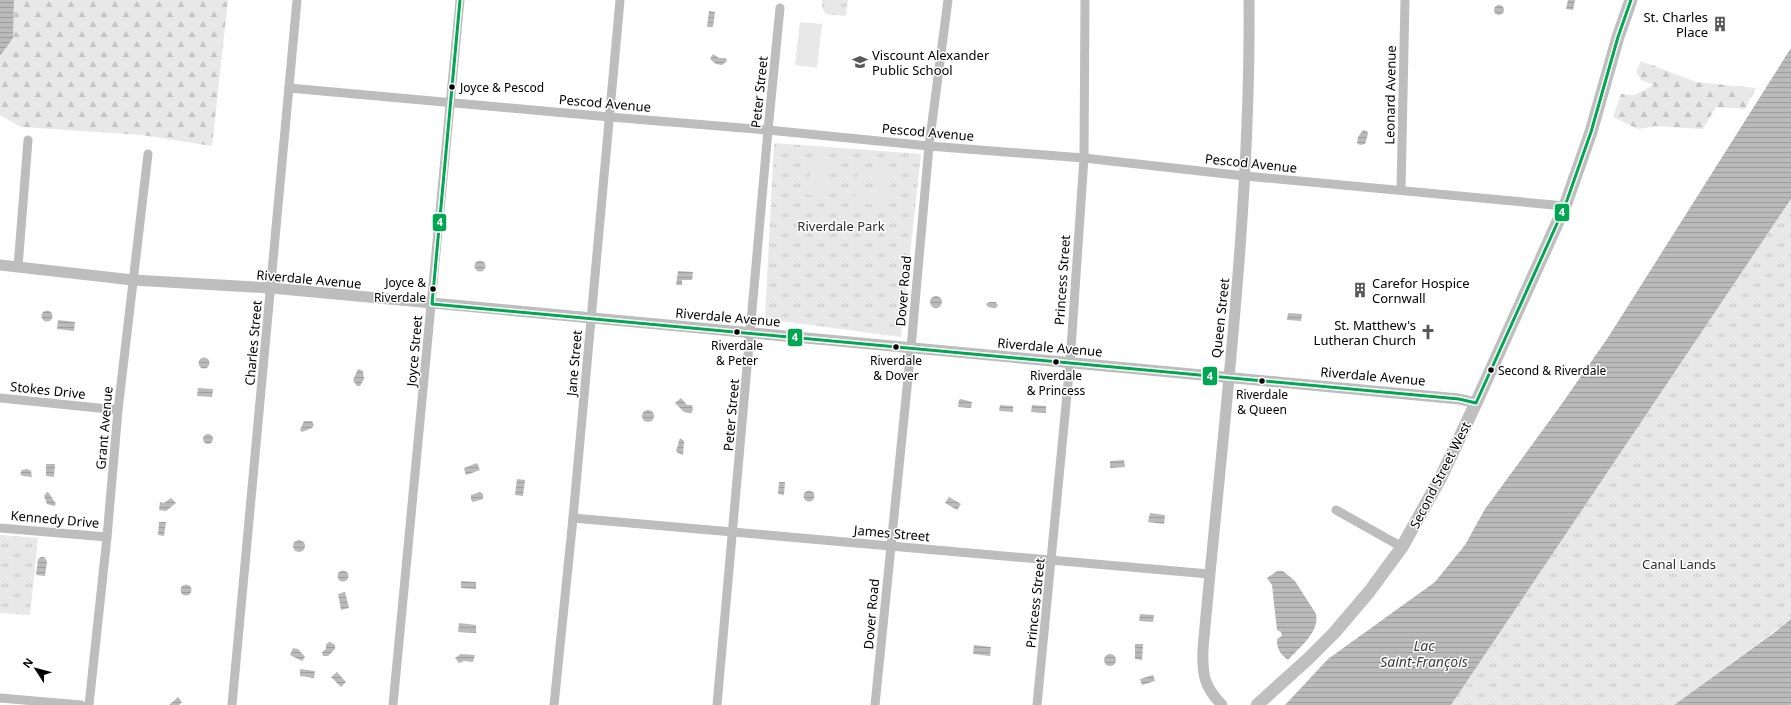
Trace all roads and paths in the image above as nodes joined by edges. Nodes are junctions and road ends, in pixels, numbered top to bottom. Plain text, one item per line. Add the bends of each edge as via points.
1 (298, 0) edge
2 (460, 0) edge
3 (620, 0) edge
4 (948, 0) edge
5 (1085, 0) edge
6 (1250, 0) edge
7 (1405, 0) edge
8 (1631, 0) edge
9 (780, 8) dead end
10 (289, 88) junction
11 (450, 102) junction
12 (610, 117) junction
13 (768, 130) junction
14 (28, 140) dead end
15 (928, 146) junction
16 (148, 154) dead end
17 (1084, 158) junction
18 (1245, 176) junction
19 (1401, 190) junction
20 (1565, 206) junction
21 (0, 265) edge
22 (18, 267) junction
23 (133, 280) junction
24 (271, 288) junction
25 (432, 304) junction
26 (591, 318) junction
27 (751, 333) junction
28 (911, 348) junction
29 (1070, 363) junction
30 (1228, 376) junction
31 (0, 398) edge
32 (1476, 403) junction
33 (118, 410) junction
34 (1336, 510) dead end
35 (573, 518) junction
36 (0, 528) edge
37 (733, 533) junction
38 (107, 537) junction
39 (890, 545) junction
40 (1402, 547) junction
41 (1052, 560) junction
42 (1209, 574) junction
43 (0, 698) edge
44 (81, 705) edge
45 (89, 705) edge
46 (232, 705) edge
47 (393, 705) edge
48 (554, 705) edge
49 (717, 705) edge
50 (875, 705) edge
51 (1037, 705) edge
52 (1222, 705) edge
53 (1257, 705) edge

1 - 10 street, Charles Street
2 - 11 street, Joyce Street
3 - 12 street, Jane Street
4 - 15 street, Dover Road
5 - 17 street, Princess Street
6 - 18 street, Queen Street
7 - 19 street, Leonard Avenue
8 - 20 main road, Second Street West via 1591,132
9 - 13 street, Peter Street
10 - 11 street, Pescod Avenue
10 - 24 street, Charles Street
11 - 12 street, Pescod Avenue
11 - 25 street, Joyce Street
12 - 13 street, Pescod Avenue
12 - 26 street, Jane Street
13 - 15 street, Pescod Avenue
13 - 27 street, Peter Street
14 - 22 street
15 - 17 street, Pescod Avenue
15 - 28 street, Dover Road
16 - 23 street, Grant Avenue
17 - 18 street, Pescod Avenue
17 - 29 street, Princess Street
18 - 19 street, Pescod Avenue
18 - 30 street, Queen Street
19 - 20 street, Pescod Avenue
20 - 32 main road, Second Street West
21 - 22 street, Riverdale Avenue
22 - 23 street, Riverdale Avenue
23 - 24 street, Riverdale Avenue
23 - 33 street, Grant Avenue
24 - 25 street, Riverdale Avenue
24 - 46 street, Charles Street
25 - 26 street, Riverdale Avenue
25 - 47 street, Joyce Street
26 - 27 street, Riverdale Avenue
26 - 35 street, Jane Street
27 - 28 street, Riverdale Avenue
27 - 37 street, Peter Street
28 - 29 street, Riverdale Avenue
28 - 39 street, Dover Road
29 - 30 street, Riverdale Avenue
29 - 41 street, Princess Street
30 - 32 street, Riverdale Avenue via 1459,399
30 - 42 street, Queen Street
31 - 33 street, Stokes Drive
32 - 40 main road, Second Street West via 1441,476
33 - 38 street, Grant Avenue
34 - 40 street
35 - 37 street, James Street
35 - 48 street, Jane Street
36 - 38 street, Kennedy Drive
37 - 39 street, James Street
37 - 49 street, Peter Street
38 - 45 street, Grant Avenue
39 - 41 street, James Street
39 - 50 street, Dover Road
40 - 53 main road, Second Street West via 1369,592 1334,632
41 - 42 street, James Street
41 - 51 street, Princess Street
42 - 52 street, Queen Street via 1203,673 1212,694
43 - 44 street

